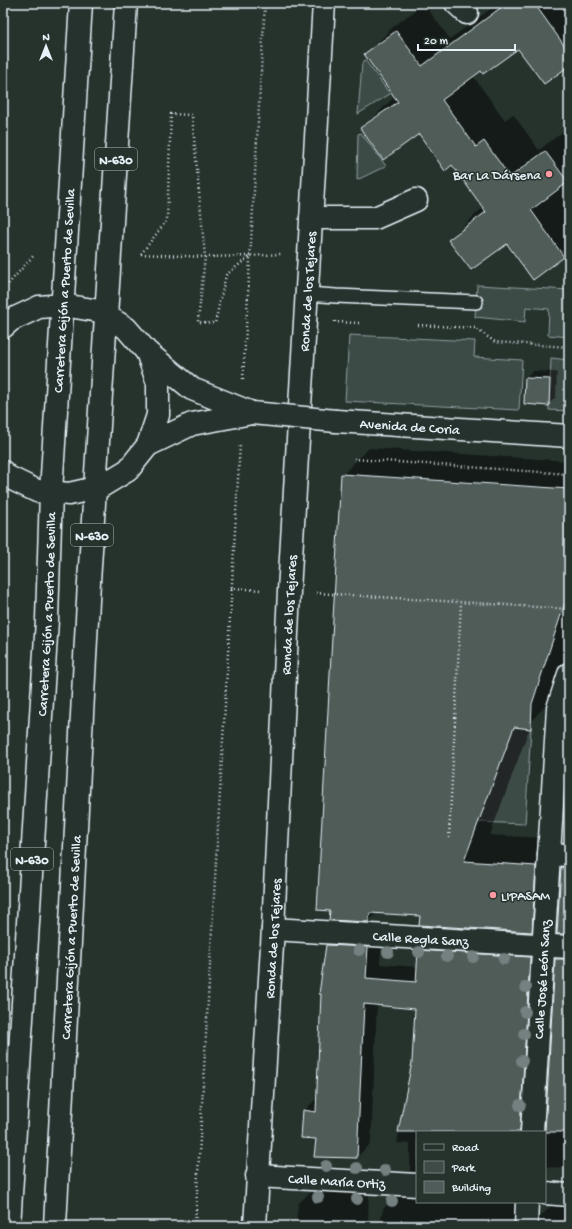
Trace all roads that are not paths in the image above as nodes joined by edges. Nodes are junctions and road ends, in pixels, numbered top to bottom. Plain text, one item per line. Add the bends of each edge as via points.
1 (81, 3) edge
2 (126, 3) edge
3 (324, 3) edge
4 (416, 200) dead end
5 (311, 218) junction
6 (306, 294) junction
7 (476, 302) dead end
8 (63, 305) junction
9 (106, 315) junction
10 (3, 327) edge
11 (147, 352) junction
12 (252, 413) junction
13 (569, 436) edge
14 (148, 445) junction
15 (3, 472) edge
16 (95, 488) junction
17 (52, 492) junction
18 (569, 674) edge
19 (564, 708) edge
20 (559, 855) edge
21 (272, 929) junction
22 (543, 945) junction
23 (569, 947) edge
24 (532, 1131) edge
25 (257, 1176) junction
26 (416, 1185) edge
27 (546, 1193) edge
28 (569, 1195) edge
29 (527, 1203) edge
30 (9, 1226) edge
31 (54, 1226) edge
32 (254, 1226) edge
33 (526, 1226) edge

1 - 8 main road, Carretera Gijón a Puerto de Sevilla / N-630
2 - 9 main road, Carretera Gijón a Puerto de Sevilla / N-630
3 - 5 main road, Ronda de los Tejares
4 - 5 main road via 375,218
5 - 6 main road, Ronda de los Tejares
6 - 7 lane
6 - 21 main road, Ronda de los Tejares
8 - 9 main road via 99,311
8 - 10 main road via 39,307 11,320
8 - 17 main road, Carretera Gijón a Puerto de Sevilla / N-630
9 - 11 main road via 126,328
9 - 16 main road, Carretera Gijón a Puerto de Sevilla / N-630
11 - 12 main road via 192,389
11 - 14 main road via 158,383 158,415
12 - 13 main road, Avenida de Coria, bridge
12 - 14 main road via 192,424
14 - 16 main road via 128,470 100,488
15 - 17 main road via 37,491
16 - 17 main road via 69,494
16 - 31 main road, Carretera Gijón a Puerto de Sevilla / N-630
17 - 30 main road, Carretera Gijón a Puerto de Sevilla / N-630
18 - 19 main road, Calle José León Sanz
19 - 20 main road, Calle José León Sanz
20 - 22 main road, Calle José León Sanz
21 - 22 main road, Calle Regla Sanz
21 - 25 main road, Ronda de los Tejares
22 - 23 main road, Calle Regla Sanz
22 - 24 main road, Calle José León Sanz
25 - 26 main road, Calle María Ortiz
25 - 32 main road, Ronda de los Tejares
27 - 28 main road
29 - 33 main road

